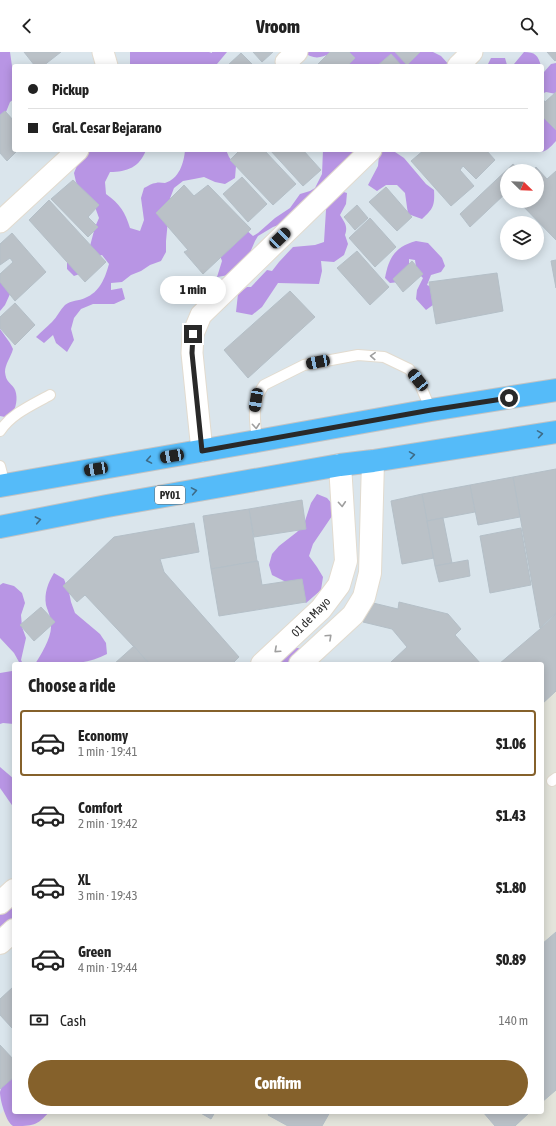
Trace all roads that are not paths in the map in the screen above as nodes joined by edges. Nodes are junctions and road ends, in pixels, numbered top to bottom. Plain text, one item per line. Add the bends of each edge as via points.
1 (103, 52) edge
2 (472, 52) edge
3 (106, 64) edge
4 (460, 64) edge
5 (76, 152) edge
6 (369, 152) edge
7 (0, 222) edge
8 (556, 390) edge
9 (50, 395) dead end
10 (431, 410) junction
11 (0, 431) edge
12 (556, 432) edge
13 (257, 441) junction
14 (202, 451) junction
15 (373, 461) junction
16 (340, 465) junction
17 (2, 479) edge
18 (0, 527) edge
19 (264, 662) edge
20 (302, 662) edge
21 (12, 892) edge
22 (0, 903) edge
23 (12, 932) edge
24 (0, 943) edge

1 - 3 street
2 - 4 street
5 - 7 street
6 - 14 street via 201,315 193,334 192,353
8 - 10 highway
9 - 11 lane via 11,418
10 - 13 highway
10 -> 13 lane via 418,380 409,369 384,357 358,355 304,365 264,385 256,400 254,412
15 -> 12 highway, PY01
13 - 14 highway
14 -> 17 highway
15 - 16 highway, PY01
20 -> 15 street via 353,615 364,597 370,573
18 -> 16 highway, PY01
16 -> 19 street, 01 de Mayo via 346,561 339,585 321,609
21 - 22 street
23 - 24 street

